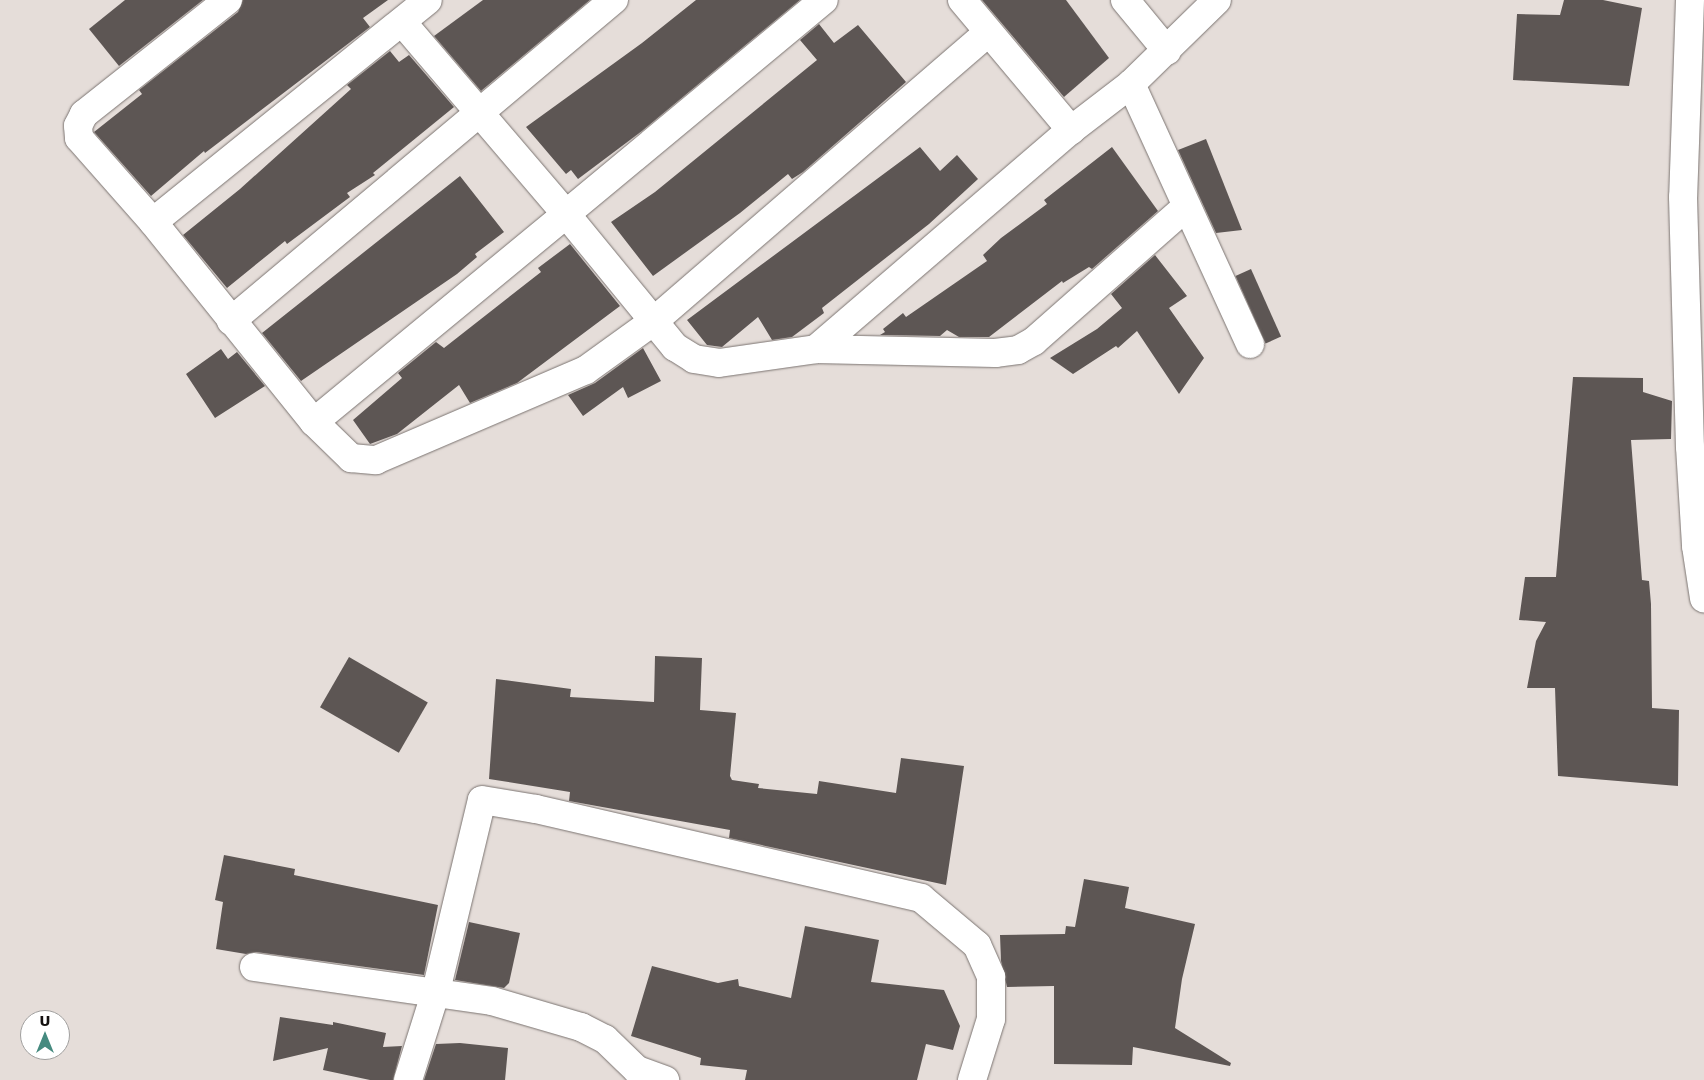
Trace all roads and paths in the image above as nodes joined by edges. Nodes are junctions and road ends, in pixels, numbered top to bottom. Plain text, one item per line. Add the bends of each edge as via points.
1 (228, 0) edge
2 (428, 0) edge
3 (614, 0) edge
4 (824, 0) edge
5 (962, 0) edge
6 (1125, 0) edge
7 (1217, 0) edge
8 (1690, 0) edge
9 (402, 22) junction
10 (988, 33) junction
11 (1167, 51) junction
12 (1131, 84) junction
13 (482, 114) junction
14 (1071, 130) junction
15 (1186, 207) junction
16 (566, 214) junction
17 (153, 222) junction
18 (231, 321) junction
19 (654, 321) junction
20 (1250, 344) dead end
21 (816, 349) junction
22 (314, 422) junction
23 (1704, 598) edge
24 (254, 967) dead end
25 (436, 991) junction
26 (408, 1080) edge
27 (665, 1080) edge
28 (972, 1080) edge

1 - 17 street via 84,114 78,126 79,138
2 - 9 street
3 - 13 street
4 - 16 street
5 - 10 street
6 - 11 street
7 - 11 street
8 - 23 street via 1683,197 1690,447 1696,546
9 - 13 street
9 - 17 street
10 - 14 street
10 - 19 street
11 - 12 street
12 - 14 street
12 - 15 street
13 - 16 street
13 - 18 street
14 - 21 street
15 - 20 street
15 - 21 street via 1034,341 1018,350 995,353
16 - 19 street
16 - 22 street
17 - 18 street
18 - 22 street
19 - 21 street via 675,347 694,359 720,363
19 - 22 street via 586,370 376,460 351,458
24 - 25 street
25 - 26 street
25 - 27 street via 492,1001 581,1027 605,1039 637,1070
25 - 28 street via 482,800 546,811 921,898 977,945 991,977 991,1019

